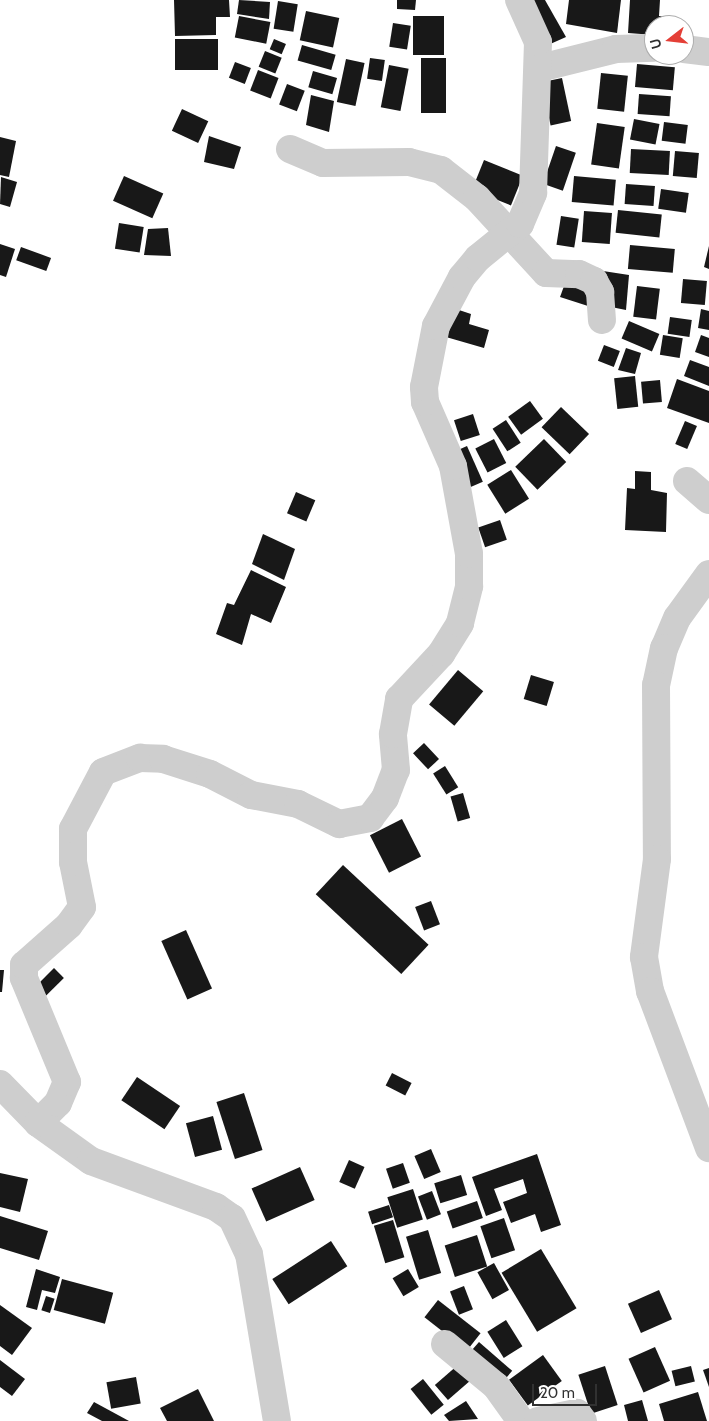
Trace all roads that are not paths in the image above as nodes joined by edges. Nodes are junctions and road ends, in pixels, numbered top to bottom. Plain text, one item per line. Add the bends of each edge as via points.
1 (519, 0) edge
2 (644, 48) edge
3 (694, 50) edge
4 (709, 52) edge
5 (540, 68) junction
6 (290, 149) dead end
7 (506, 234) junction
8 (602, 320) dead end
9 (687, 481) dead end
10 (709, 500) edge
11 (709, 574) edge
12 (0, 1084) edge
13 (38, 1123) junction
14 (709, 1148) edge
15 (445, 1344) dead end
16 (277, 1421) edge
17 (521, 1421) edge
18 (538, 1421) edge
19 (582, 1421) edge

1 - 5 street via 534,26
2 - 5 street via 616,49
3 - 4 street
5 - 7 street via 533,193 520,224
6 - 7 street via 322,163 409,162 442,170 477,198
7 - 8 street via 546,272 578,274 594,281 600,292
7 - 13 street via 462,277 436,326 424,396 453,466 469,554 469,586 460,623 441,654 399,699 393,734 396,770 385,798 370,818 339,824 298,804 251,795 210,774 163,759 140,758 103,772 72,829 73,862 82,906 69,925 24,965 24,978 68,1082 58,1103
9 - 10 street
11 - 14 street via 677,618 664,648 656,685 657,859 644,957 650,991
12 - 13 street
13 - 16 street via 91,1161 216,1207 232,1218 249,1254
15 - 17 street via 496,1386
18 - 19 street via 576,1413

